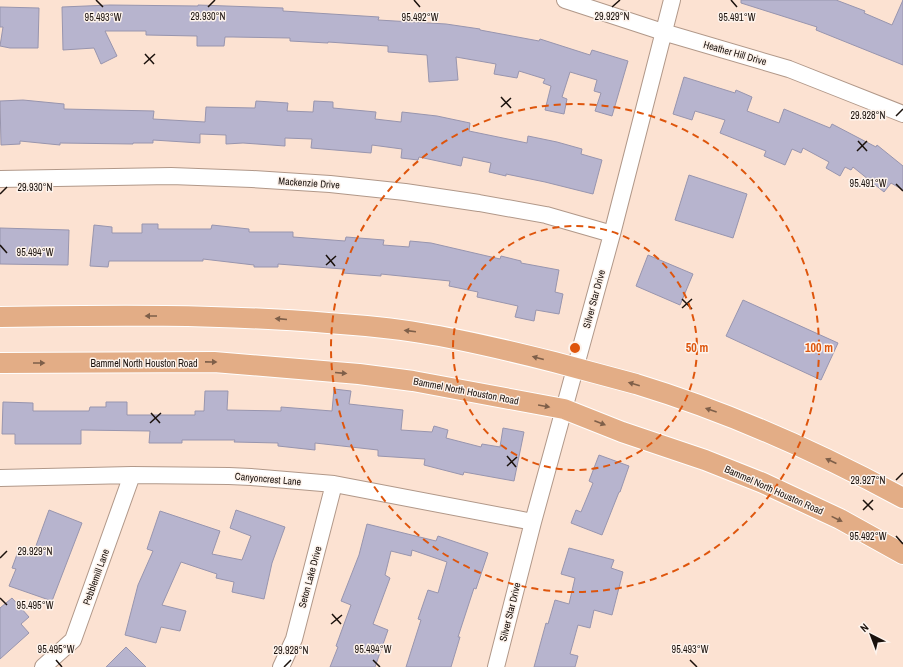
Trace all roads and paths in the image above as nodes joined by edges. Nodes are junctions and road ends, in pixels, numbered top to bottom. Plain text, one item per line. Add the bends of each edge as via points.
1 (565, 0) edge
2 (672, 0) edge
3 (663, 32) junction
4 (903, 114) edge
5 (0, 179) edge
6 (612, 234) junction
7 (0, 317) edge
8 (0, 363) edge
9 (575, 368) junction
10 (564, 409) junction
11 (132, 475) junction
12 (0, 478) edge
13 (334, 484) junction
14 (903, 498) edge
15 (533, 522) junction
16 (903, 554) edge
17 (43, 667) edge
18 (281, 667) edge
19 (496, 667) edge

1 - 3 street, Heather Hill Drive
2 - 3 street, Silver Star Drive
3 - 4 street, Heather Hill Drive via 789,69
3 - 6 street, Silver Star Drive
5 - 6 street, Mackenzie Drive via 171,176 330,184 479,203 546,215
6 - 9 street, Silver Star Drive
9 -> 7 main road via 496,347 420,332 275,318
8 -> 10 main road, Bammel North Houston Road via 214,362 412,381
9 - 10 street, Silver Star Drive
14 -> 9 main road via 790,442 723,414 637,385
10 - 15 street, Silver Star Drive
10 -> 16 main road, Bammel North Houston Road via 705,460 763,484 840,520
11 - 12 street, Canyoncrest Lane
11 - 13 street, Canyoncrest Lane via 229,476
11 - 17 street, Pebblemill Lane via 74,640
13 - 15 street, Canyoncrest Lane
13 - 18 street, Seton Lake Drive via 294,638
15 - 19 street, Silver Star Drive

